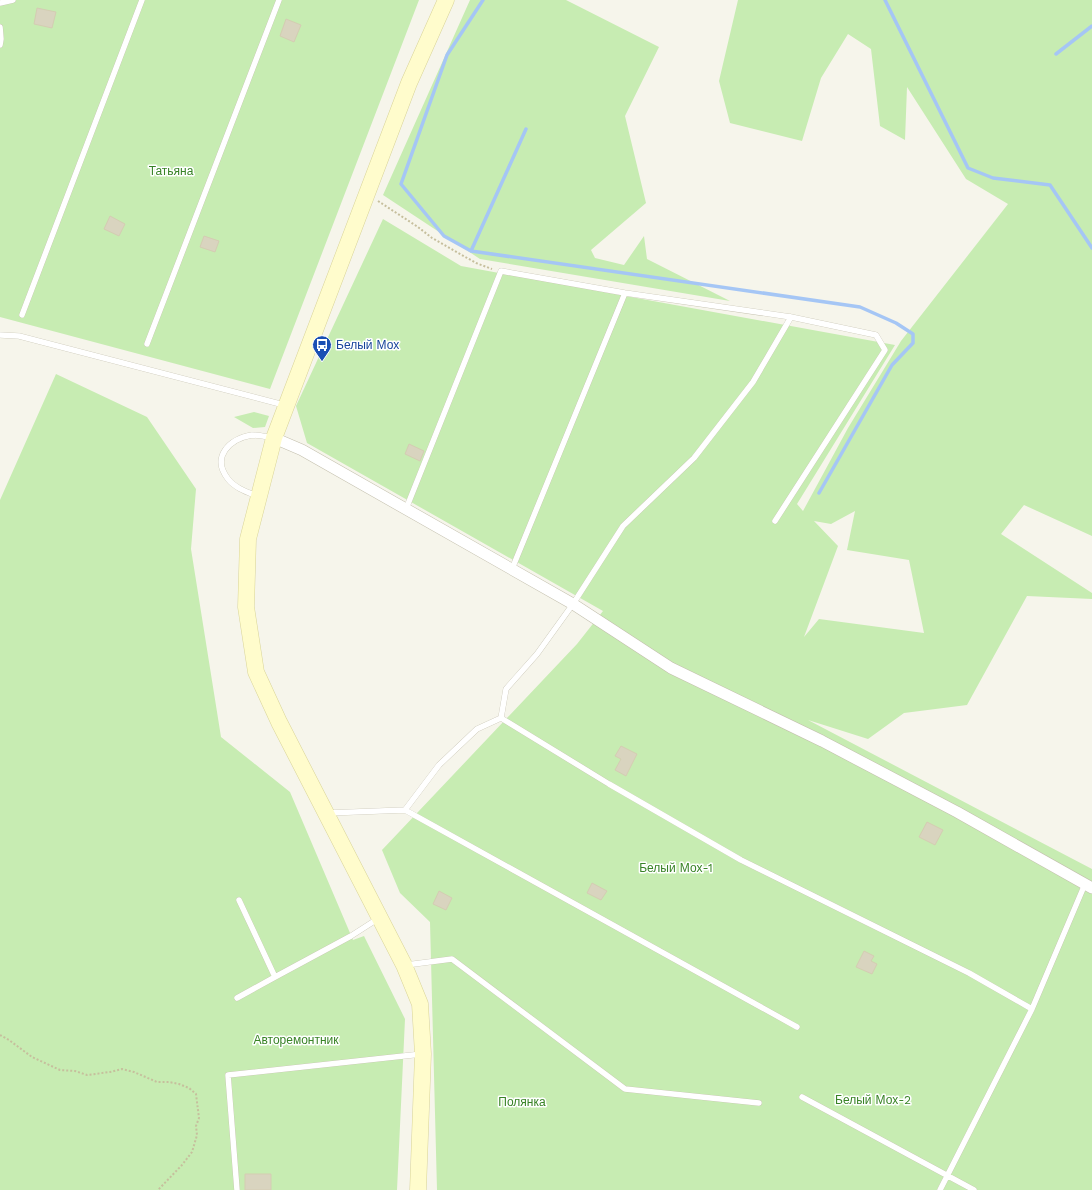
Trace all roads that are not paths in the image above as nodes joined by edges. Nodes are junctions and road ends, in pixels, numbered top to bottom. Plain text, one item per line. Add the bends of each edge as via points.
1 (13, 0) edge
2 (142, 0) edge
3 (279, 0) edge
4 (446, 0) edge
5 (0, 3) edge
6 (0, 27) edge
7 (0, 45) edge
8 (625, 293) junction
9 (22, 315) dead end
10 (791, 317) junction
11 (0, 335) edge
12 (146, 344) dead end
13 (286, 406) junction
14 (274, 438) junction
15 (258, 497) junction
16 (406, 509) junction
17 (775, 521) dead end
18 (512, 569) junction
19 (573, 604) junction
20 (501, 718) junction
21 (406, 810) junction
22 (325, 813) junction
23 (1088, 886) edge
24 (239, 900) dead end
25 (379, 918) junction
26 (404, 966) junction
27 (275, 977) junction
28 (237, 998) dead end
29 (1032, 1009) junction
30 (797, 1027) dead end
31 (423, 1054) junction
32 (802, 1097) dead end
33 (758, 1103) dead end
34 (947, 1176) junction
35 (237, 1190) edge
36 (418, 1190) edge
37 (940, 1190) edge
38 (974, 1190) edge

1 - 5 lane
2 - 9 lane
3 - 12 lane
4 - 13 street via 409,83
6 - 7 lane
8 - 10 lane
8 - 16 lane via 501,272
8 - 18 lane
10 - 17 lane via 876,335 885,350
10 - 19 lane via 754,382 694,458 623,526
11 - 13 lane via 19,336
13 - 14 street
14 - 15 street
14 - 15 lane via 252,435 227,447 222,455 222,468 228,479 239,488
14 - 16 street via 302,450
15 - 22 street via 248,539 246,607 256,672
16 - 18 street
18 - 19 street
19 - 20 lane via 537,654 506,689
19 - 23 street via 671,668 822,741 957,812
20 - 21 lane via 477,729 438,765
20 - 29 lane via 741,860 969,973
21 - 22 lane
21 - 30 lane
22 - 25 street
23 - 29 lane
24 - 27 lane
25 - 26 street
25 - 27 lane
26 - 31 street via 420,1004
26 - 33 lane via 452,959 625,1089
27 - 28 lane
29 - 34 lane
31 - 35 lane via 228,1075
31 - 36 street
32 - 34 lane
34 - 37 lane
34 - 38 lane

